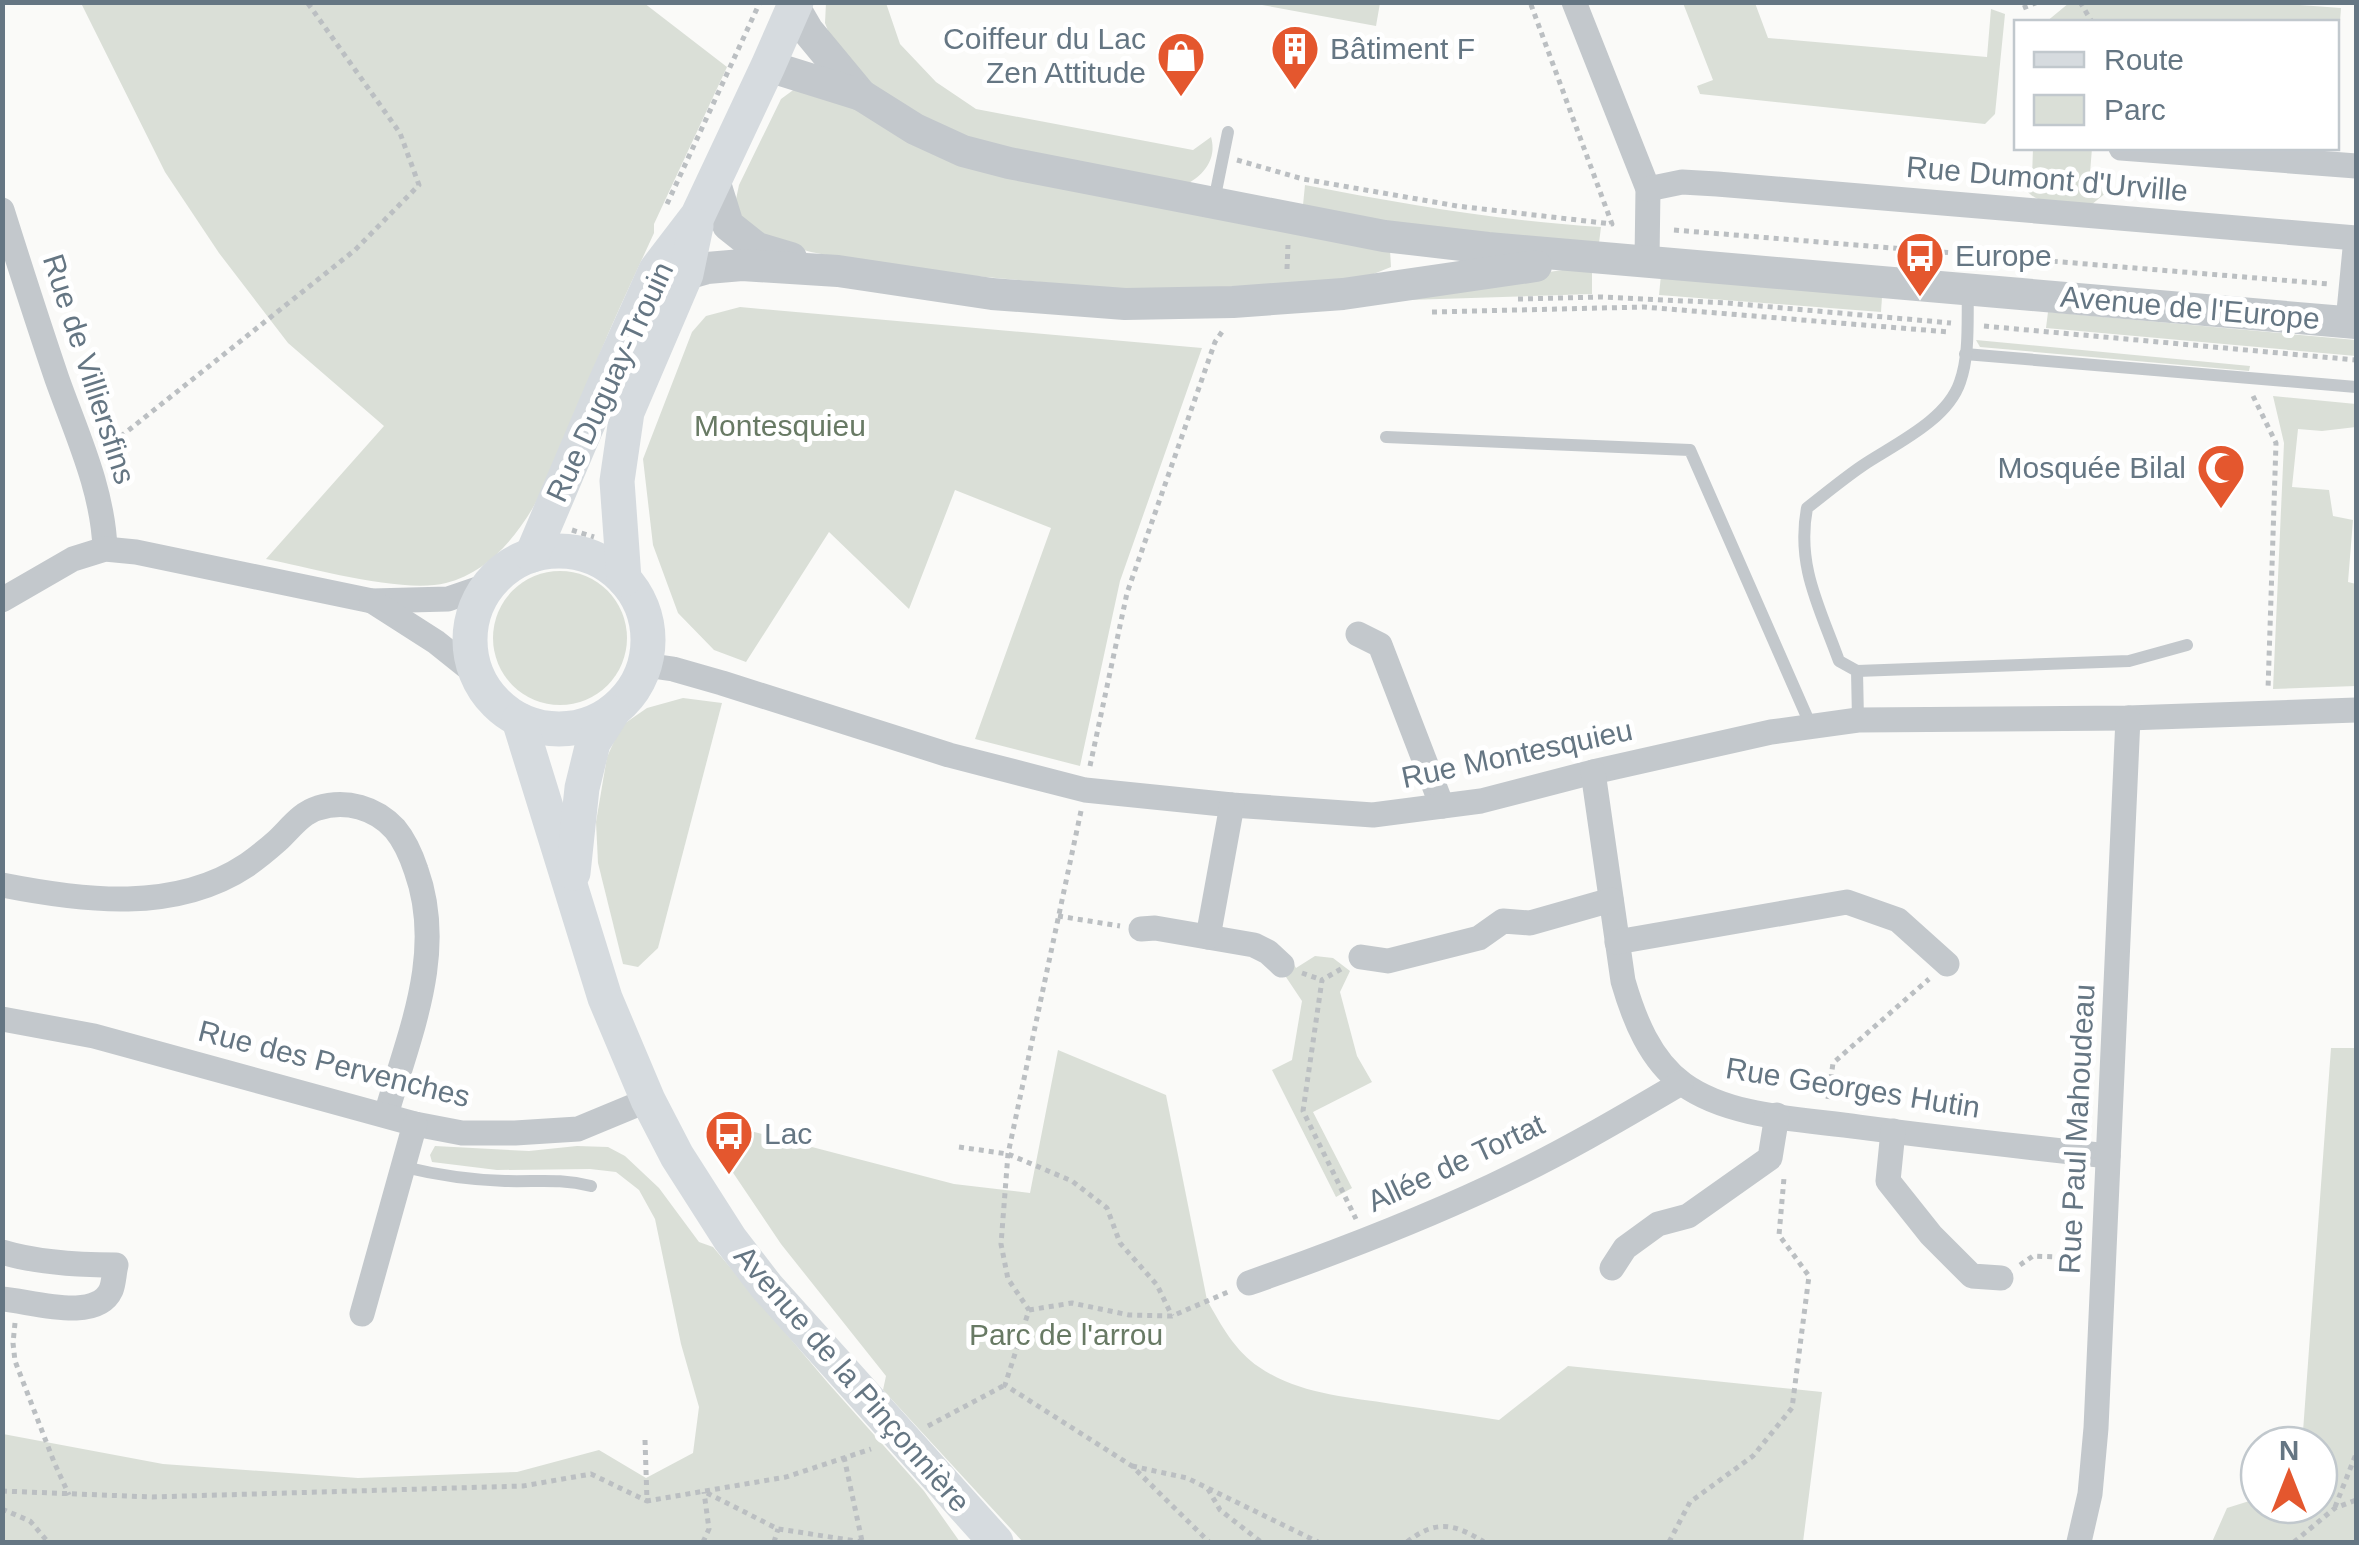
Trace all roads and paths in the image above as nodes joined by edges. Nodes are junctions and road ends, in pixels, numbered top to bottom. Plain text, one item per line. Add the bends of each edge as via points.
1 (306, 2) edge
2 (1530, 2) edge
3 (1574, 2) edge
4 (2038, 2) edge
5 (783, 4) edge
6 (2024, 8) dead end
7 (768, 66) junction
8 (861, 94) junction
9 (1228, 132) dead end
10 (2147, 150) edge
11 (1224, 156) junction
12 (2356, 166) edge
13 (714, 180) junction
14 (1648, 189) junction
15 (1214, 202) junction
16 (2, 210) edge
17 (682, 211) junction
18 (1674, 230) dead end
19 (1392, 236) junction
20 (1605, 257) junction
21 (1647, 260) junction
22 (838, 271) junction
23 (686, 274) junction
24 (2336, 285) dead end
25 (1391, 286) junction
26 (1968, 288) junction
27 (1505, 300) dead end
28 (1233, 302) junction
29 (1422, 312) dead end
30 (2352, 322) edge
31 (1953, 324) dead end
32 (1981, 326) dead end
33 (1952, 332) dead end
34 (1965, 354) junction
35 (2356, 360) edge
36 (2356, 387) edge
37 (2252, 394) dead end
38 (1386, 437) dead end
39 (88, 464) junction
40 (573, 530) dead end
41 (609, 542) dead end
42 (106, 549) junction
43 (532, 555) junction
44 (624, 579) junction
45 (489, 586) junction
46 (2, 600) edge
47 (372, 600) junction
48 (1358, 634) dead end
49 (2186, 645) dead end
50 (646, 665) junction
51 (1857, 670) junction
52 (476, 674) junction
53 (2268, 696) dead end
54 (2356, 710) edge
55 (612, 713) junction
56 (2128, 718) junction
57 (519, 720) junction
58 (1858, 720) junction
59 (1811, 726) junction
60 (1592, 772) junction
61 (1085, 790) junction
62 (1232, 805) junction
63 (1442, 806) junction
64 (571, 884) junction
65 (2, 885) edge
66 (1611, 900) junction
67 (1058, 916) junction
68 (1140, 929) joint
69 (1208, 936) junction
70 (1617, 942) junction
71 (1361, 957) joint
72 (1947, 964) joint
73 (1282, 965) dead end
74 (2, 1018) edge
75 (1682, 1083) junction
76 (648, 1100) junction
77 (386, 1115) junction
78 (1777, 1115) junction
79 (1824, 1122) junction
80 (415, 1124) junction
81 (1893, 1131) junction
82 (959, 1146) dead end
83 (1008, 1154) junction
84 (2108, 1156) junction
85 (1770, 1158) junction
86 (404, 1167) junction
87 (591, 1186) dead end
88 (1366, 1241) junction
89 (2, 1252) edge
90 (2089, 1259) dead end
91 (1612, 1268) dead end
92 (2001, 1278) joint
93 (1250, 1283) joint
94 (10, 1299) edge
95 (1029, 1310) junction
96 (362, 1314) dead end
97 (1172, 1316) junction
98 (1005, 1385) junction
99 (919, 1431) dead end
100 (645, 1440) dead end
101 (883, 1445) dead end
102 (2356, 1454) edge
103 (844, 1457) junction
104 (1132, 1466) junction
105 (1208, 1489) junction
106 (2, 1491) edge
107 (704, 1492) junction
108 (70, 1495) junction
109 (2339, 1498) edge
110 (647, 1501) junction
111 (2, 1509) edge
112 (2314, 1525) edge
113 (778, 1528) junction
114 (48, 1542) edge
115 (703, 1542) edge
116 (774, 1542) edge
117 (862, 1542) edge
118 (996, 1542) edge
119 (1209, 1542) edge
120 (1262, 1542) edge
121 (1318, 1542) edge
122 (1407, 1542) edge
123 (1484, 1542) edge
124 (1669, 1542) edge
125 (2079, 1542) edge
126 (2294, 1542) edge

1 - 39 path via 400,133 420,185 355,250
2 - 11 path via 1612,224 1303,179
3 - 14 street
4 - 6 path
5 - 7 main road, Rue Duguay-Trouin
5 - 8 street
5 - 17 path
7 - 8 street
7 - 13 main road, Rue Duguay-Trouin
8 - 15 street via 963,152
9 - 11 lane
10 - 12 street
11 - 15 lane
13 - 17 main road, Rue Duguay-Trouin
13 - 22 street via 728,225 756,248
14 - 21 street
14 - 30 street, Rue Dumont d'Urville via 1716,184 2356,238
15 - 19 street
16 - 39 street, Rue de Villiersfins
17 - 23 main road, Rue Duguay-Trouin
17 - 43 main road, Rue Duguay-Trouin
18 - 24 path
19 - 20 street
19 - 25 street via 1410,246 1415,258 1410,272
20 - 21 street, Avenue de l'Europe
20 - 25 street
21 - 26 street, Avenue de l'Europe
22 - 23 street via 742,265
22 - 28 street via 1030,297
23 - 44 main road, Rue Duguay-Trouin via 628,412 618,481
25 - 28 street
26 - 30 street, Avenue de l'Europe
26 - 34 lane
27 - 31 path via 1727,302
28 - 61 path via 1239,309 1215,342 1127,593
29 - 33 path via 1644,306
32 - 35 path
34 - 36 lane
34 - 51 lane via 1955,394 1928,424 1807,508 1805,568 1839,661
37 - 53 path via 2276,443
38 - 59 lane via 1690,450
39 - 42 street, Rue de Villiersfins
40 - 41 path
42 - 46 street via 73,559
42 - 47 street
43 - 44 main road via 567,552 598,560
43 - 45 main road
44 - 50 main road via 641,604 649,634
45 - 47 street via 448,599
45 - 52 main road via 470,631
47 - 52 street
48 - 63 street via 1380,645
49 - 51 lane via 2129,661
50 - 55 main road
50 - 61 street, Rue Montesquieu
51 - 58 lane
52 - 57 main road via 486,693
54 - 56 street, Rue Montesquieu
55 - 57 main road via 550,730
55 - 64 main road, Avenue de la Pinçonnière via 593,742
56 - 58 street, Rue Montesquieu
56 - 84 street, Rue Paul Mahoudeau
57 - 64 main road, Avenue de la Pinçonnière
58 - 59 street, Rue Montesquieu
59 - 60 street, Rue Montesquieu
60 - 63 street, Rue Montesquieu
60 - 66 street, Rue Georges Hutin
61 - 62 street, Rue Montesquieu
61 - 67 path
62 - 63 street, Rue Montesquieu via 1373,816
62 - 69 street
64 - 76 main road, Avenue de la Pinçonnière via 605,998
65 - 77 street via 77,898 168,895 212,884 246,865 317,808 372,811 405,845 420,880 428,948 420,1004
66 - 70 street, Rue Georges Hutin
66 - 71 street via 1530,924 1503,921 1479,938 1388,961
67 - 68 path
67 - 83 path
68 - 69 street
69 - 73 street via 1254,945
70 - 72 street via 1847,902 1898,920
70 - 75 street, Rue Georges Hutin via 1644,1037
71 - 88 path via 1322,980 1303,1111
72 - 79 path via 1833,1063
74 - 77 street, Rue des Pervenches via 94,1036
75 - 78 street, Rue Georges Hutin via 1734,1108
75 - 88 street, Allée de Tortat via 1496,1185
76 - 80 street, Rue des Pervenches via 578,1128 462,1133
76 - 118 main road, Avenue de la Pinçonnière via 677,1156 767,1288
77 - 80 street, Rue des Pervenches
78 - 79 street, Rue Georges Hutin
78 - 85 street
79 - 81 street, Rue Georges Hutin
80 - 86 street
81 - 84 street, Rue Georges Hutin
81 - 92 street via 1888,1180 1972,1276
82 - 83 path
83 - 95 path via 1001,1244 1008,1279
83 - 97 path via 1072,1180 1107,1208 1120,1243 1158,1285
84 - 125 street, Rue Paul Mahoudeau via 2096,1428
85 - 91 street via 1688,1216 1658,1224 1625,1248
85 - 124 path via 1784,1176 1779,1236 1809,1276 1792,1408 1752,1456 1690,1502
86 - 87 lane
86 - 96 street
88 - 93 street, Allée de Tortat
89 - 94 street via 116,1265 111,1290 98,1305 76,1309
90 - 92 path via 2033,1256
93 - 97 path
94 - 108 path via 16,1361
95 - 97 path via 1072,1303
95 - 98 path
98 - 99 path
98 - 104 path
100 - 110 path
101 - 103 path
102 - 109 path
103 - 107 path via 786,1477
103 - 117 path
104 - 105 path
104 - 119 path
105 - 120 path via 1220,1510
105 - 121 path
106 - 108 path
107 - 110 path
107 - 113 path
107 - 115 path
108 - 110 path via 523,1486 591,1474
111 - 114 path via 30,1521
112 - 126 path
113 - 116 path
113 - 117 path
122 - 123 path via 1442,1525

